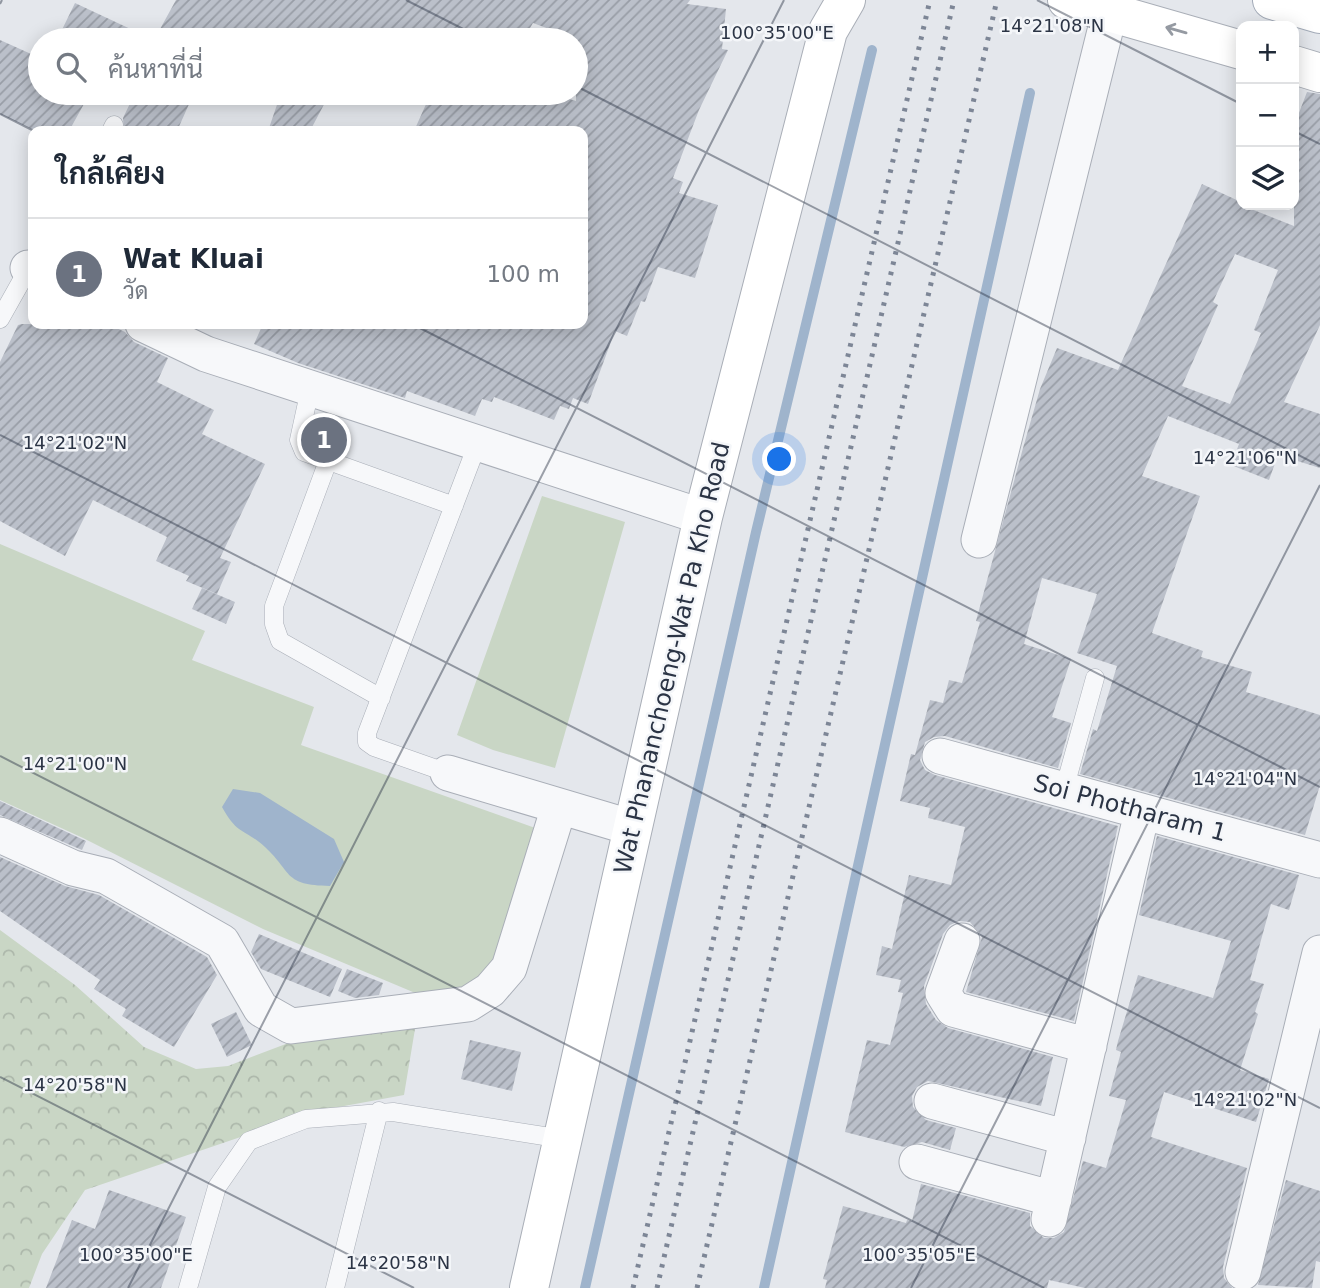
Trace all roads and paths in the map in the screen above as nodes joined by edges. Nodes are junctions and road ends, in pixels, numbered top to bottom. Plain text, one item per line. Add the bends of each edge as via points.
1 (1272, 0) edge
2 (1090, 4) edge
3 (832, 10) edge
4 (1320, 14) edge
5 (1236, 48) edge
6 (1299, 67) edge
7 (1320, 73) edge
8 (28, 274) edge
9 (0, 319) edge
10 (153, 329) edge
11 (310, 389) junction
12 (477, 445) junction
13 (328, 461) junction
14 (454, 506) junction
15 (703, 517) junction
16 (979, 540) dead end
17 (1095, 678) dead end
18 (381, 698) junction
19 (940, 757) dead end
20 (448, 773) joint
21 (1064, 790) junction
22 (559, 807) junction
23 (1142, 812) junction
24 (633, 828) junction
25 (0, 835) edge
26 (1320, 860) edge
27 (962, 941) dead end
28 (1320, 953) edge
29 (1089, 1046) junction
30 (932, 1101) dead end
31 (379, 1111) junction
32 (1068, 1138) junction
33 (563, 1139) junction
34 (917, 1162) dead end
35 (1243, 1272) dead end
36 (188, 1288) edge
37 (335, 1288) edge
38 (529, 1288) edge

1 - 4 main road
5 -> 2 main road
2 - 16 street
3 - 15 main road, Wat Phananchoeng-Wat Pa Kho Road
6 - 7 main road
8 - 9 lane
10 - 11 street via 205,354
11 - 12 street
11 - 13 lane via 299,440 304,452
12 - 14 lane
12 - 15 street
13 - 14 lane
13 - 18 lane via 274,606 274,624 280,641
14 - 18 lane
15 - 24 main road, Wat Phananchoeng-Wat Pa Kho Road
17 - 21 lane
18 - 20 lane via 367,733 368,742
19 - 21 street, Soi Photharam 1
20 - 22 street
21 - 23 street, Soi Photharam 1
22 - 24 street
22 - 25 street via 509,968 490,990 468,1004 291,1026 261,1009 222,942 107,876 73,868
23 - 26 street, Soi Photharam 1
23 - 29 street
24 - 33 main road, Wat Phananchoeng-Wat Pa Kho Road
27 - 29 street via 943,993 953,1009
28 - 35 street
29 - 32 street
30 - 32 street
31 - 33 lane
31 - 36 lane via 306,1119 249,1141 217,1188
31 - 37 lane
32 - 34 street via 1052,1209
33 - 38 main road, Wat Phananchoeng-Wat Pa Kho Road

